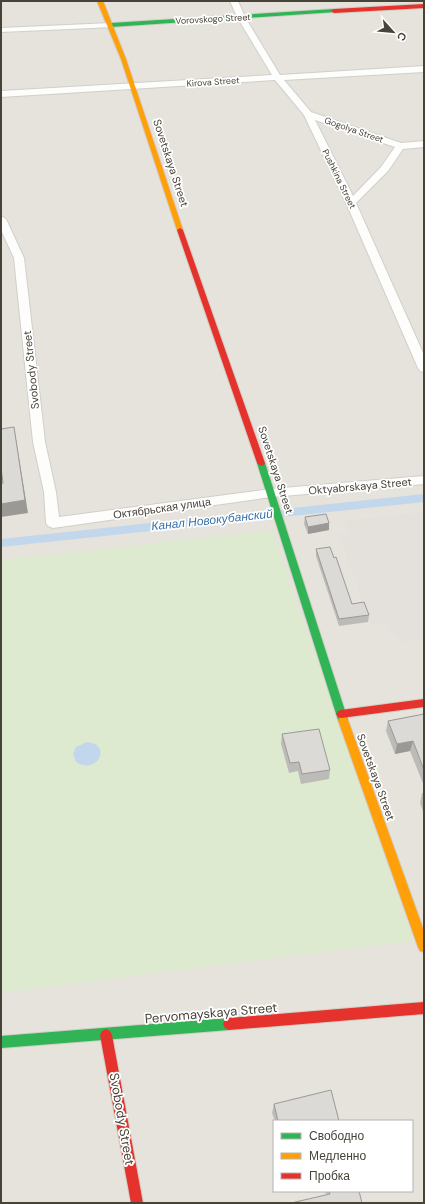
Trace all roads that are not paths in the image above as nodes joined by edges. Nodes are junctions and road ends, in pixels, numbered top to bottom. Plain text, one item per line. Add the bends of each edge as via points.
1 (100, 1) edge
2 (234, 1) edge
3 (424, 6) edge
4 (240, 17) junction
5 (111, 25) junction
6 (1, 30) edge
7 (424, 68) edge
8 (278, 78) junction
9 (134, 87) junction
10 (1, 94) edge
11 (308, 114) junction
12 (424, 144) edge
13 (400, 146) junction
14 (351, 203) junction
15 (1, 219) edge
16 (423, 363) edge
17 (424, 480) edge
18 (271, 493) junction
19 (53, 523) joint
20 (424, 702) edge
21 (341, 714) junction
22 (424, 947) edge
23 (424, 1008) edge
24 (106, 1034) junction
25 (1, 1042) edge
26 (137, 1203) edge

1 - 5 main road, Sovetskaya Street
2 - 4 street, Pushkina Street
3 - 4 main road, Vorovskogo Street
4 - 5 main road, Vorovskogo Street
4 - 8 street, Pushkina Street
5 - 6 street, Vorovskogo Street
5 - 9 main road, Sovetskaya Street
7 - 8 street, Kirova Street
8 - 9 street, Kirova Street
8 - 11 street, Pushkina Street
9 - 10 street, Kirova Street
9 - 18 main road, Sovetskaya Street via 155,157
11 - 13 street, Gogolya Street
11 - 14 street, Pushkina Street
12 - 13 street, Gogolya Street
13 - 14 street, Gogolya Street via 385,169
14 - 16 street, Pushkina Street
15 - 19 street, Svobody Street via 19,258 39,442 50,492
17 - 18 street, Oktyabrskaya Street
18 - 19 street, Октябрьская улица
18 - 21 main road, Sovetskaya Street
20 - 21 main road
21 - 22 main road, Sovetskaya Street
23 - 24 main road, Pervomayskaya Street
24 - 25 main road, Pervomayskaya Street
24 - 26 main road, Svobody Street

